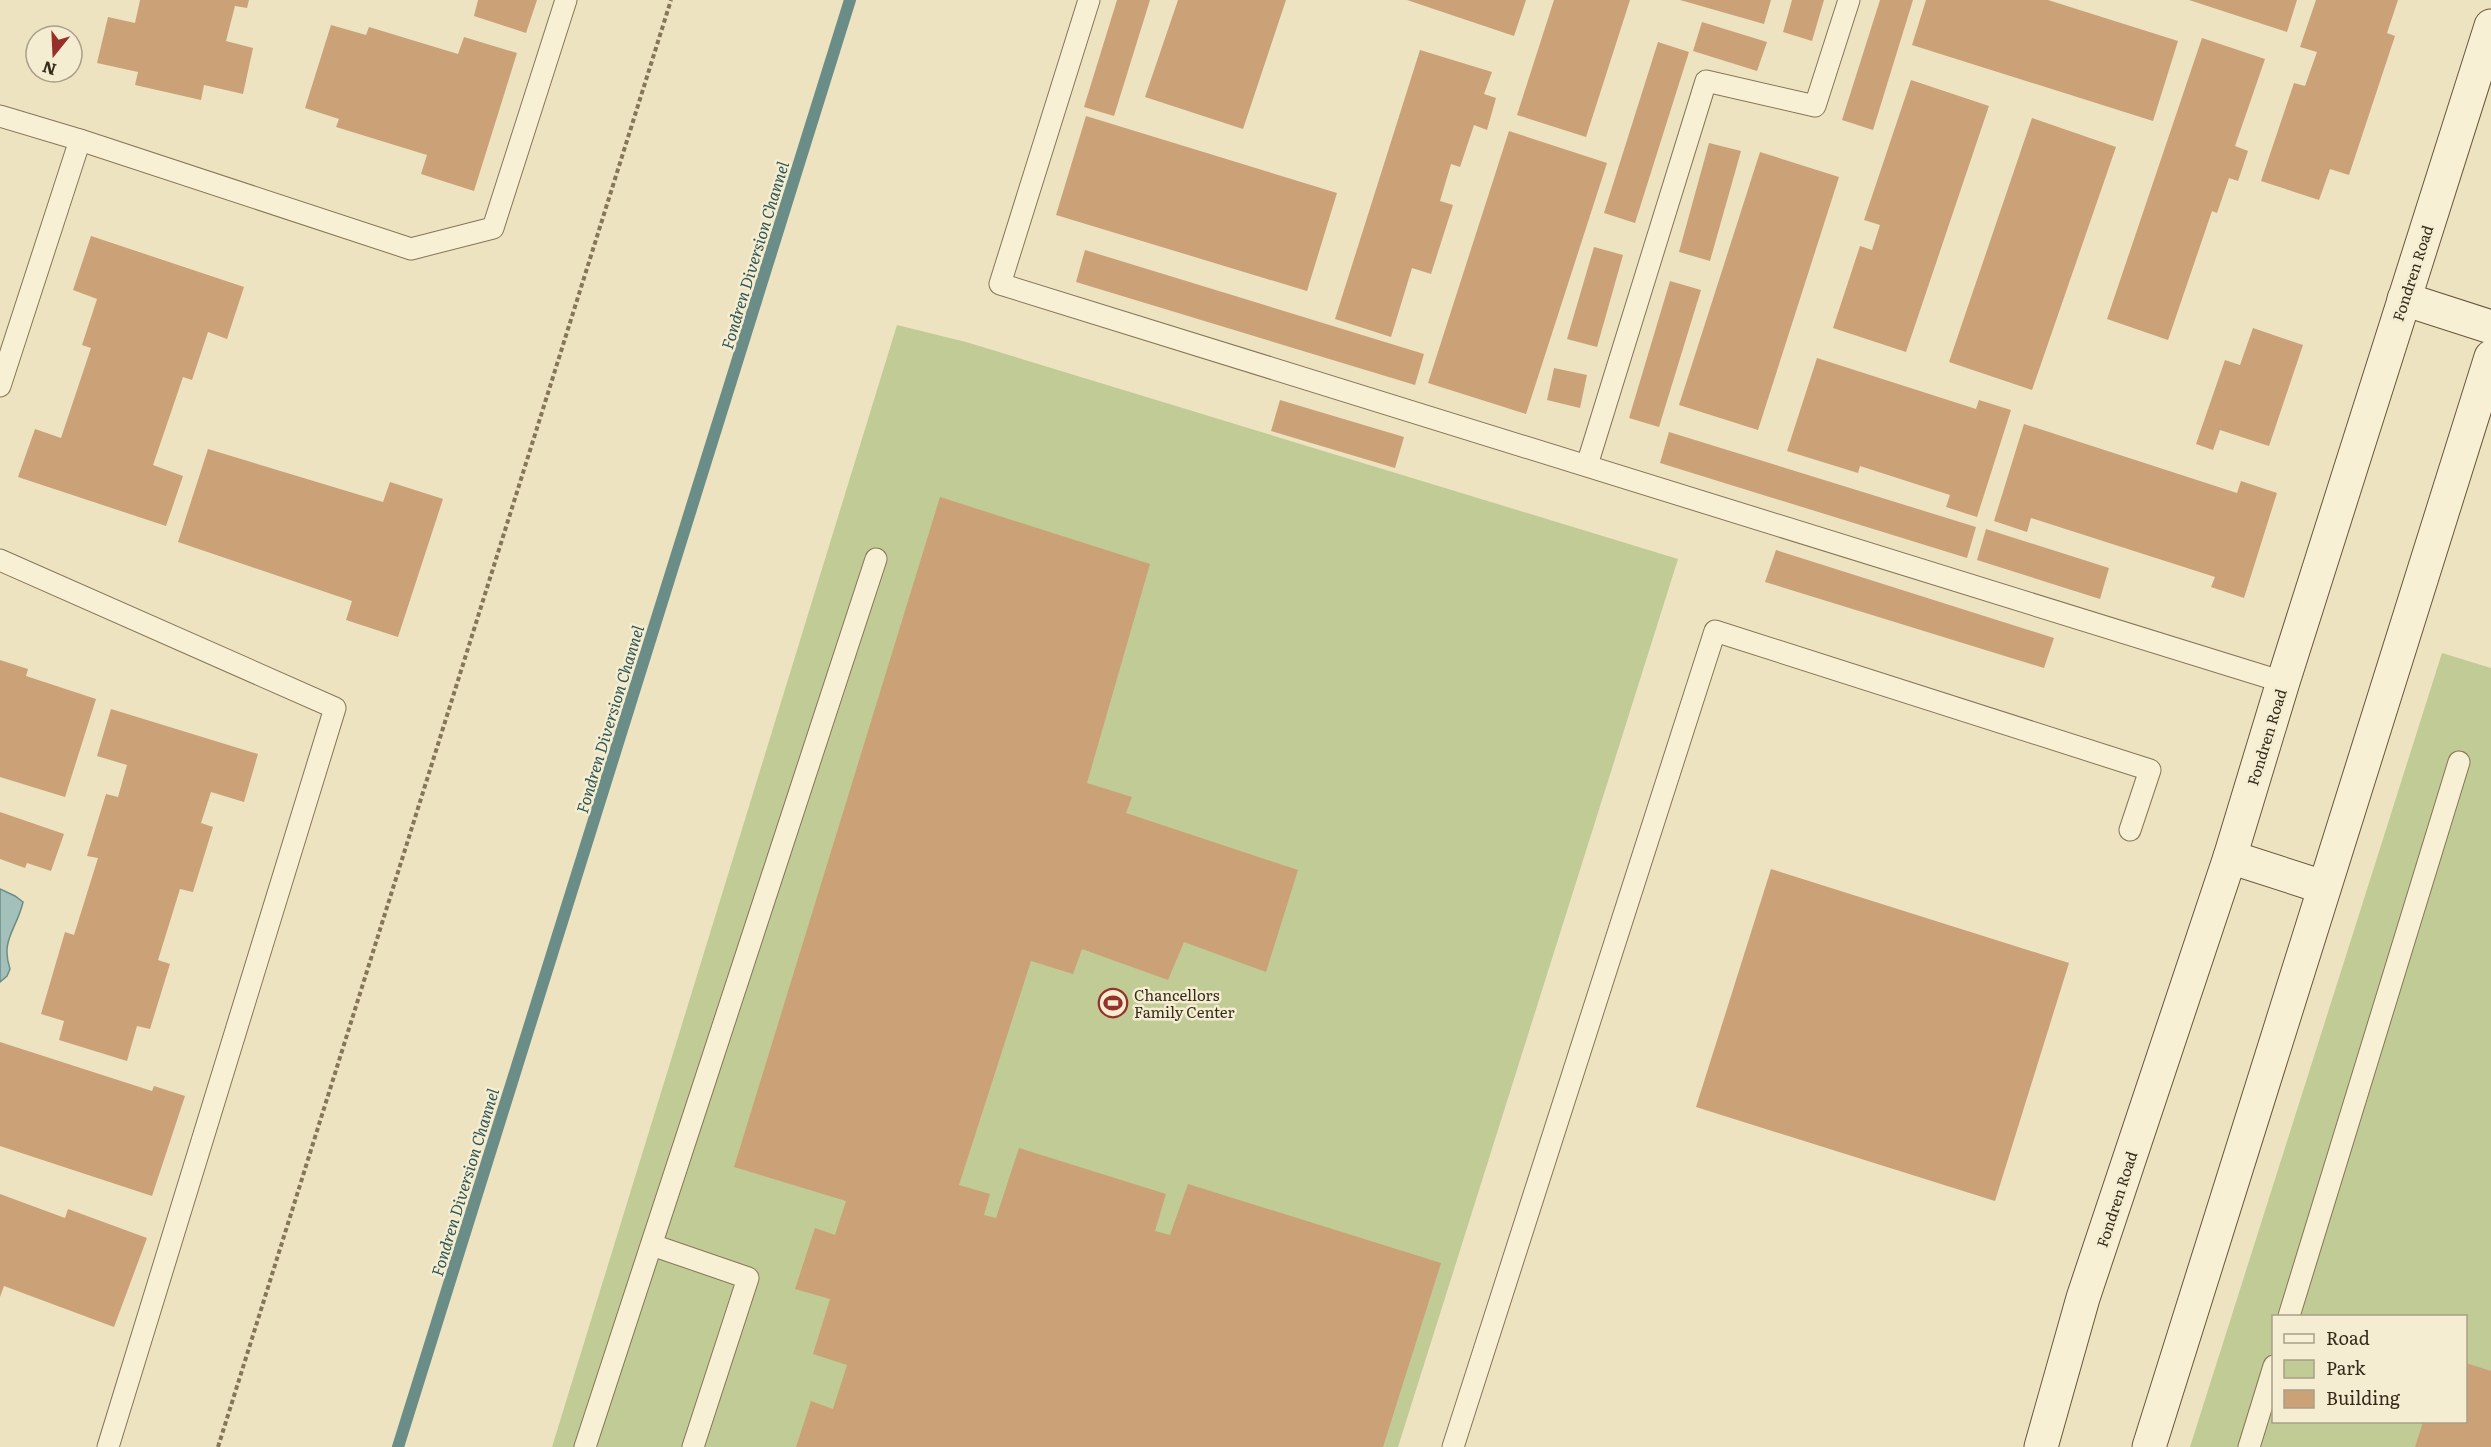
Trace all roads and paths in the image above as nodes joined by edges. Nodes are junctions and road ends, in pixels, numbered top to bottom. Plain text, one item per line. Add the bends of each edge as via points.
1 (566, 0) edge
2 (671, 0) edge
3 (1089, 0) edge
4 (1849, 0) edge
5 (2491, 26) edge
6 (0, 116) edge
7 (80, 140) junction
8 (2404, 299) junction
9 (2491, 327) edge
10 (2491, 357) edge
11 (0, 386) edge
12 (1587, 465) junction
13 (876, 559) dead end
14 (0, 560) edge
15 (2283, 682) junction
16 (2459, 762) dead end
17 (2130, 830) dead end
18 (2230, 857) junction
19 (2323, 887) junction
20 (652, 1245) junction
21 (2290, 1315) edge
22 (2272, 1372) edge
23 (108, 1447) edge
24 (218, 1447) edge
25 (585, 1447) edge
26 (693, 1447) edge
27 (1454, 1447) edge
28 (2041, 1447) edge
29 (2149, 1447) edge
30 (2249, 1447) edge

1 - 7 lane via 493,228 411,249
2 - 24 path
3 - 12 lane via 1000,284
4 - 12 lane via 1815,106 1706,81
5 - 8 main road, Fondren Road
6 - 7 lane
7 - 11 lane
8 - 9 main road
8 - 15 main road, Fondren Road
10 - 19 main road
12 - 15 lane
13 - 20 lane
14 - 23 lane via 335,708
15 - 18 main road, Fondren Road
16 - 21 lane
17 - 27 lane via 2150,770 1715,631
18 - 19 main road
18 - 28 main road, Fondren Road via 2083,1298
19 - 29 main road
20 - 25 lane
20 - 26 lane via 748,1278
22 - 30 lane

